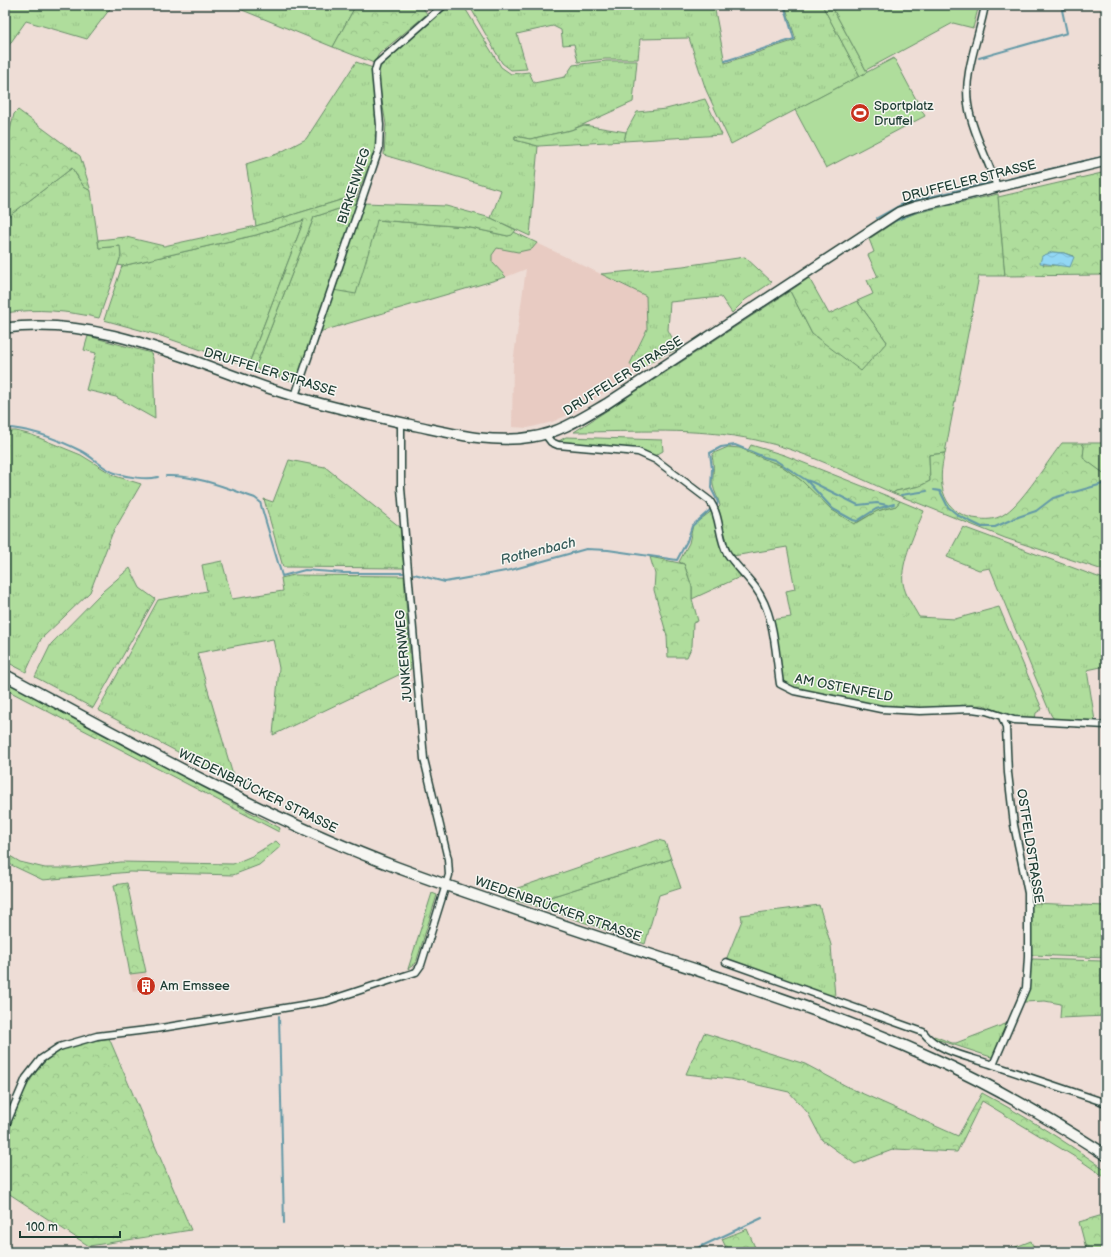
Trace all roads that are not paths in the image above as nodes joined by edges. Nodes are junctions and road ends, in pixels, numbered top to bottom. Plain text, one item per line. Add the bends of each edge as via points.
1 (444, 5) edge
2 (985, 5) edge
3 (1106, 161) edge
4 (997, 187) junction
5 (5, 328) edge
6 (294, 396) junction
7 (401, 423) junction
8 (545, 434) junction
9 (5, 675) edge
10 (1002, 717) junction
11 (1014, 720) junction
12 (1106, 725) edge
13 (1006, 727) junction
14 (446, 884) junction
15 (726, 962) dead end
16 (993, 1065) junction
17 (1106, 1102) edge
18 (5, 1128) edge
19 (1106, 1155) edge

1 - 6 street, BIRKENWEG via 377,64 375,70 380,125 379,149
2 - 4 street via 968,81 968,103 970,117
3 - 4 street, DRUFFELER STRASSE
4 - 8 street, DRUFFELER STRASSE via 899,212 606,404 572,424
5 - 6 street, DRUFFELER STRASSE via 55,325 106,332
6 - 7 street, DRUFFELER STRASSE
7 - 8 street, DRUFFELER STRASSE via 489,440 519,439
7 - 14 street, JUNKERNWEG via 401,488 424,759 448,859 449,876
8 - 10 street, AM OSTENFELD via 551,442 558,445 630,450 647,455 710,501 715,509 727,552 765,604 771,622 780,684 786,688 881,709 972,709
9 - 14 main road, WIEDENBRÜCKER STRASSE via 251,804 347,847
10 - 11 street, AM OSTENFELD
10 - 13 street
11 - 12 street
11 - 13 street
13 - 16 street, OSTFELDSTRASSE via 1014,825 1028,892 1028,957 1026,988
14 - 18 street via 421,965 416,972 327,1001 97,1036 59,1047 41,1059 26,1078
14 - 19 main road, WIEDENBRÜCKER STRASSE via 792,1002 875,1033 982,1082
15 - 16 street via 924,1032 939,1046
16 - 17 street

